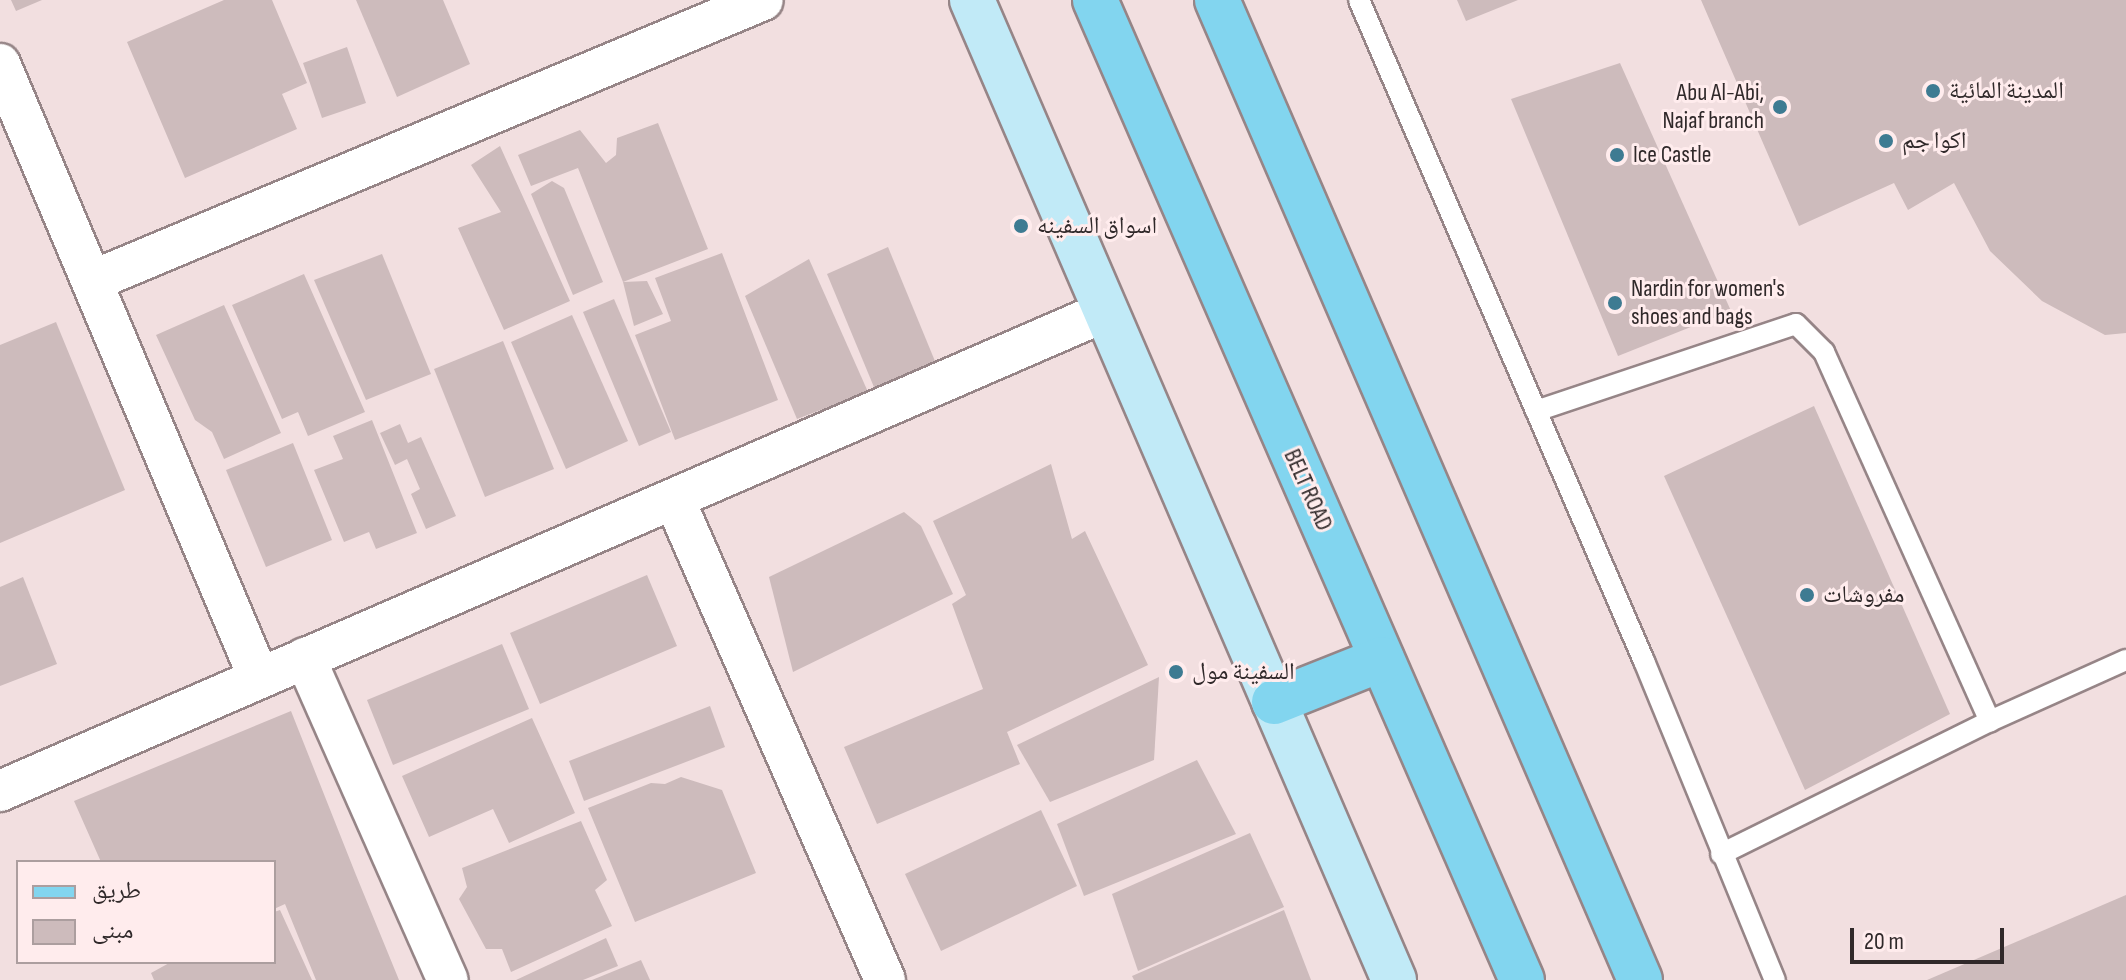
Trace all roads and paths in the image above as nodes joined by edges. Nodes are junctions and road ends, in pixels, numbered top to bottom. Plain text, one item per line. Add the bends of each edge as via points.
1 (763, 0) edge
2 (972, 0) edge
3 (1095, 0) edge
4 (1217, 0) edge
5 (1359, 0) edge
6 (0, 64) edge
7 (92, 281) junction
8 (1106, 311) junction
9 (1536, 411) junction
10 (674, 499) junction
11 (305, 658) junction
12 (1382, 659) junction
13 (2126, 660) edge
14 (259, 678) junction
15 (1274, 702) junction
16 (1990, 721) junction
17 (0, 791) edge
18 (1721, 854) junction
19 (448, 980) edge
20 (885, 980) edge
21 (1394, 980) edge
22 (1522, 980) edge
23 (1640, 980) edge
24 (1775, 980) edge

1 - 7 street
2 - 8 main road
3 - 12 main road, BELT ROAD
4 - 23 main road
5 - 9 lane
6 - 7 street
7 - 14 street
8 - 10 street
8 - 15 main road
9 - 16 lane via 1796,324 1824,352
9 - 18 lane
10 - 11 street
10 - 20 street
11 - 14 street
11 - 19 street
12 - 15 main road
12 - 22 main road, BELT ROAD
13 - 16 lane
14 - 17 street
15 - 21 main road
16 - 18 lane
18 - 24 lane

